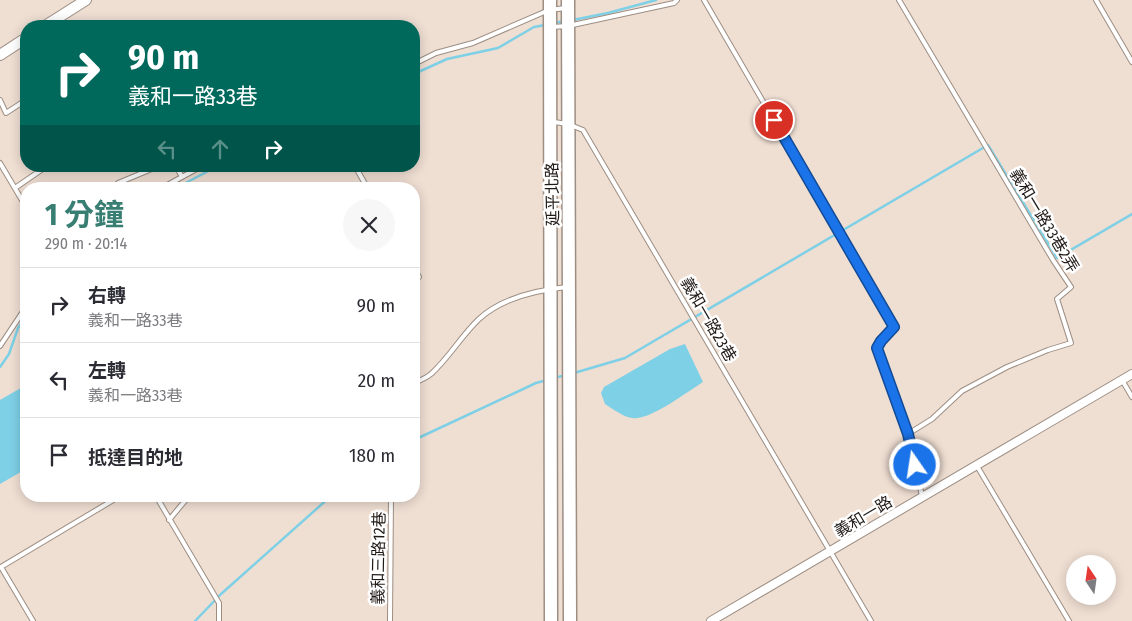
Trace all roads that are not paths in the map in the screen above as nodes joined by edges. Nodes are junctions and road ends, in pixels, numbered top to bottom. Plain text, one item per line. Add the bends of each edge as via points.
1 (86, 0) edge
2 (677, 0) edge
3 (704, 0) edge
4 (899, 0) edge
5 (1096, 0) edge
6 (568, 4) edge
7 (549, 5) edge
8 (54, 20) edge
9 (568, 26) junction
10 (549, 27) junction
11 (20, 42) edge
12 (0, 55) edge
13 (420, 61) edge
14 (1132, 62) edge
15 (0, 100) edge
16 (20, 104) edge
17 (550, 121) junction
18 (568, 124) junction
19 (0, 163) edge
20 (38, 172) edge
21 (144, 172) edge
22 (179, 172) edge
23 (191, 172) edge
24 (182, 177) junction
25 (24, 182) edge
26 (118, 182) dead end
27 (176, 182) edge
28 (20, 185) edge
29 (15, 188) junction
30 (20, 197) edge
31 (570, 287) junction
32 (551, 289) junction
33 (20, 315) edge
34 (0, 346) edge
35 (1132, 374) edge
36 (420, 380) edge
37 (1122, 380) junction
38 (1132, 397) edge
39 (908, 434) junction
40 (976, 464) junction
41 (922, 496) junction
42 (110, 502) edge
43 (159, 502) edge
44 (184, 502) edge
45 (392, 502) edge
46 (169, 520) junction
47 (831, 551) junction
48 (32, 621) edge
49 (219, 621) edge
50 (390, 621) edge
51 (551, 621) edge
52 (570, 621) edge
53 (711, 621) edge
54 (871, 621) edge
55 (1069, 621) edge

1 - 8 street
2 - 9 lane
3 - 39 lane via 894,327 877,348
4 - 39 lane, 義和一路33巷2弄 via 1071,287 1057,299 1071,343 1008,367 962,391 932,420
5 - 14 lane
6 - 7 lane
6 - 9 main road, 延平北路
7 - 10 main road, 延平北路
7 - 13 lane via 473,43
9 - 10 lane
9 - 18 main road, 延平北路
10 - 17 main road, 延平北路
11 - 12 street
15 - 16 lane via 6,113
17 - 18 lane, 義和一路23巷
17 - 32 main road, 延平北路
18 - 31 main road, 延平北路
18 - 47 lane, 義和一路23巷 via 584,130
19 - 29 lane
20 - 25 lane
21 - 26 lane
22 - 24 lane
23 - 24 lane
24 - 27 lane
28 - 29 lane
29 - 30 lane
31 - 32 lane
31 - 52 main road, 延平北路
32 - 36 lane via 499,305 479,319 430,376
32 - 51 main road, 延平北路
33 - 34 lane
35 - 37 street, 義和一路
37 - 38 lane
37 - 40 street, 義和一路
39 - 41 lane
40 - 41 street, 義和一路
40 - 55 lane
41 - 47 street, 義和一路
42 - 48 lane via 1,567
43 - 46 lane
44 - 46 lane
45 - 50 lane, 義和三路12巷
46 - 49 lane via 219,603
47 - 53 street, 義和一路
47 - 54 lane, 義和一路23巷

